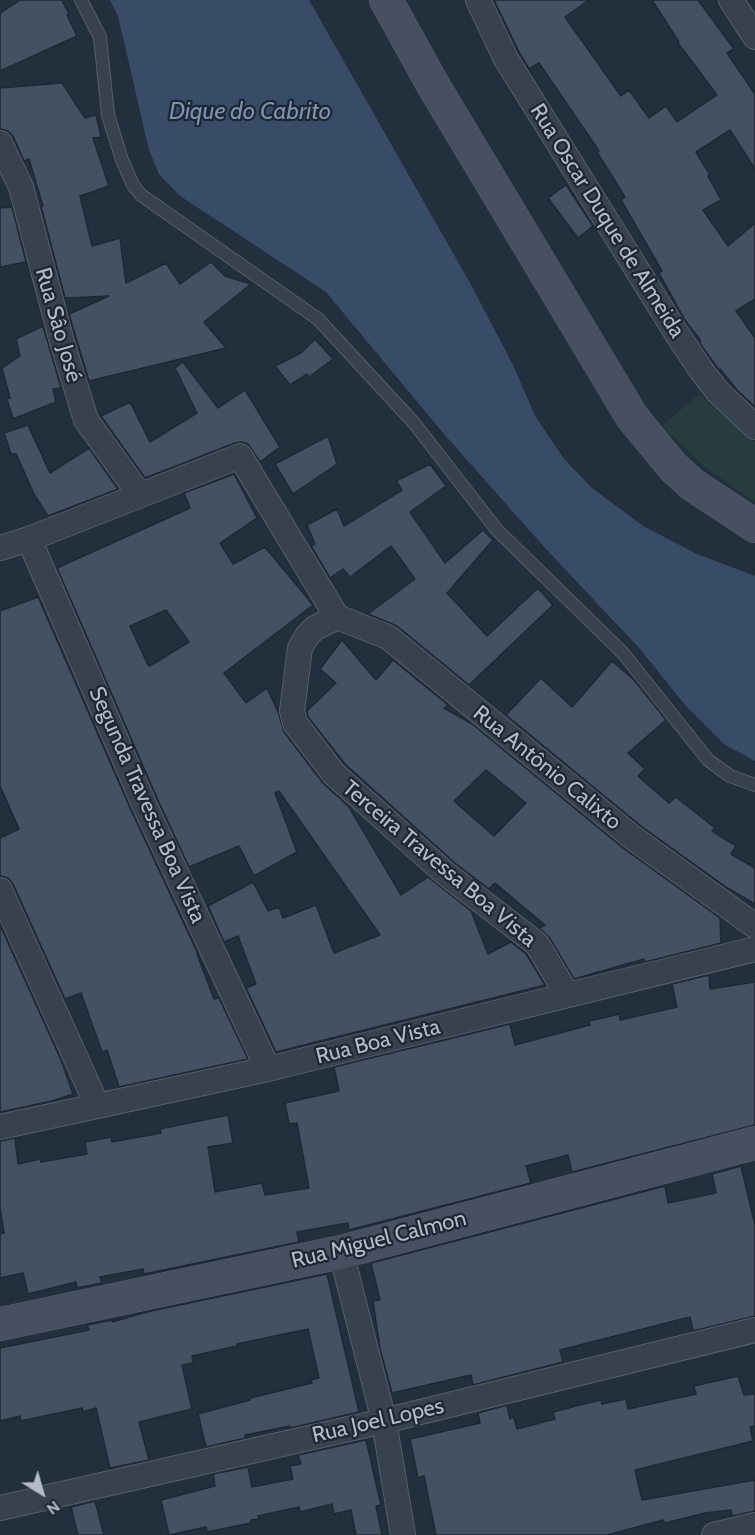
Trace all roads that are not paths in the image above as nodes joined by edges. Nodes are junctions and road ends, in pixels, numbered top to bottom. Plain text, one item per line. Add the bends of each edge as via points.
1 (81, 0) edge
2 (386, 0) edge
3 (478, 0) edge
4 (731, 0) edge
5 (755, 37) edge
6 (0, 143) edge
7 (755, 427) edge
8 (140, 495) junction
9 (755, 526) edge
10 (29, 539) junction
11 (0, 548) edge
12 (337, 617) junction
13 (755, 785) edge
14 (0, 890) edge
15 (755, 926) edge
16 (755, 949) edge
17 (567, 994) junction
18 (268, 1069) junction
19 (97, 1105) junction
20 (0, 1127) edge
21 (755, 1143) edge
22 (341, 1252) junction
23 (0, 1324) edge
24 (755, 1330) edge
25 (384, 1421) junction
26 (0, 1508) edge
27 (755, 1525) edge
28 (403, 1535) edge
29 (714, 1535) edge

1 - 13 lane via 100,37 108,115 133,185 141,195 318,319 414,423 497,530 623,653 708,760 730,776
2 - 9 street via 632,417 680,474 712,500
3 - 7 street, Rua Oscar Duque de Almeida via 506,59 701,370
4 - 5 street
6 - 8 street, Rua Sâo José via 21,187 86,420
8 - 10 street
8 - 12 street via 240,456
10 - 11 street
10 - 18 street, Segunda Travessa Boa Vista via 144,804
12 - 15 street, Rua Antônio Calixto via 388,637 632,837
12 - 17 street, Terceira Travessa Boa Vista via 315,628 300,648 292,711 295,723 334,774 446,874 537,944
14 - 19 street
16 - 17 street, Rua Boa Vista
17 - 18 street, Rua Boa Vista
18 - 19 street, Rua Boa Vista
19 - 20 street, Rua Boa Vista
21 - 22 street, Rua Miguel Calmon
22 - 23 street, Rua Miguel Calmon
22 - 25 street
24 - 25 street, Rua Joel Lopes
25 - 26 street, Rua Joel Lopes
25 - 28 street
27 - 29 street

